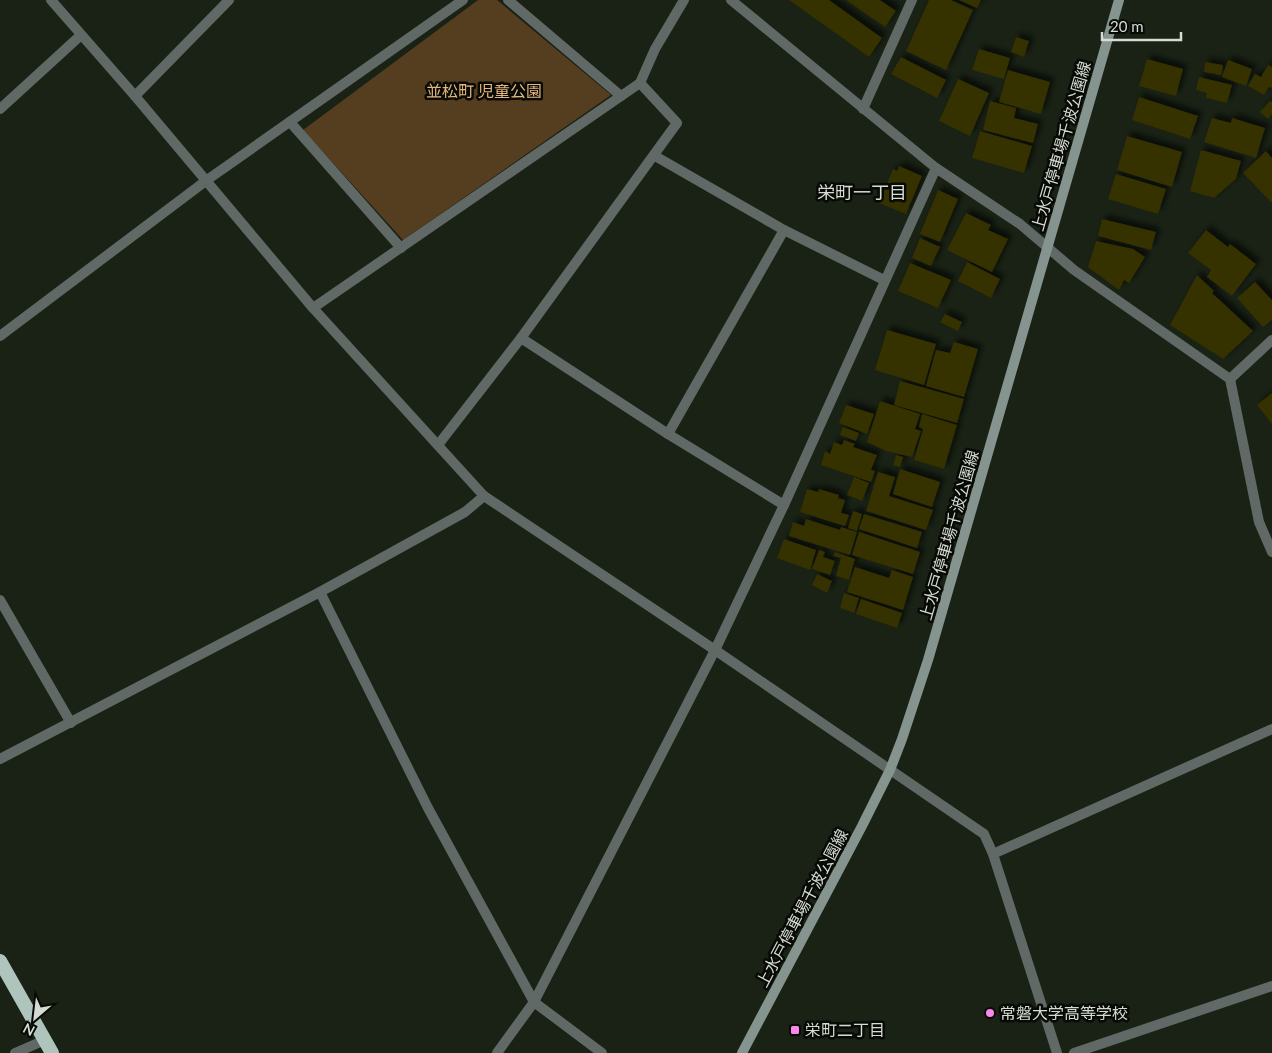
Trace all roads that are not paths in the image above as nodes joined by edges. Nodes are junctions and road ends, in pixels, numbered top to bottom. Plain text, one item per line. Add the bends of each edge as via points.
1 (51, 0) edge
2 (229, 0) edge
3 (462, 0) edge
4 (508, 0) edge
5 (684, 0) edge
6 (732, 0) edge
7 (912, 0) edge
8 (1118, 0) edge
9 (81, 35) junction
10 (640, 83) junction
11 (135, 96) junction
12 (621, 96) junction
13 (0, 109) edge
14 (863, 109) junction
15 (290, 122) junction
16 (655, 156) junction
17 (936, 168) junction
18 (207, 180) junction
19 (784, 230) junction
20 (1047, 247) junction
21 (401, 248) junction
22 (884, 280) junction
23 (313, 308) junction
24 (0, 336) edge
25 (521, 338) junction
26 (1272, 340) edge
27 (1230, 379) junction
28 (668, 434) junction
29 (438, 445) junction
30 (484, 496) junction
31 (784, 505) junction
32 (1272, 552) edge
33 (320, 592) junction
34 (0, 600) edge
35 (715, 650) junction
36 (71, 723) junction
37 (1272, 729) edge
38 (0, 760) edge
39 (890, 770) junction
40 (994, 854) junction
41 (0, 961) edge
42 (1272, 986) edge
43 (534, 1002) junction
44 (45, 1040) junction
45 (15, 1053) edge
46 (52, 1053) edge
47 (497, 1053) edge
48 (602, 1053) edge
49 (742, 1053) edge
50 (1057, 1053) edge
51 (1074, 1053) edge

1 - 9 street
2 - 11 street
3 - 15 street
4 - 12 street
5 - 10 street via 655,49
6 - 14 street
7 - 14 street
8 - 20 main road, 上水戸停車場千波公園線
9 - 11 street
9 - 13 street
10 - 12 street
10 - 16 street via 677,123
11 - 18 street
12 - 21 street
14 - 17 street
15 - 18 street
15 - 21 street
16 - 19 street
16 - 25 street
17 - 20 street via 1020,224
17 - 22 street
18 - 23 street
18 - 24 street
19 - 22 street
19 - 28 street
20 - 27 street via 1074,270
20 - 39 main road, 上水戸停車場千波公園線 via 928,660
21 - 23 street
22 - 31 street
23 - 29 street
25 - 28 street
25 - 29 street
26 - 27 street
27 - 32 street via 1259,522
28 - 31 street
29 - 30 street
30 - 33 street via 466,512
30 - 35 street
31 - 35 street
33 - 36 street
33 - 43 street via 428,808
34 - 36 street
35 - 39 street
35 - 43 street
36 - 38 street
37 - 40 street
39 - 40 street via 984,834
39 - 49 main road, 上水戸停車場千波公園線
40 - 50 street
41 - 44 highway
42 - 51 street
43 - 47 street
43 - 48 street
44 - 45 street
44 - 46 highway

